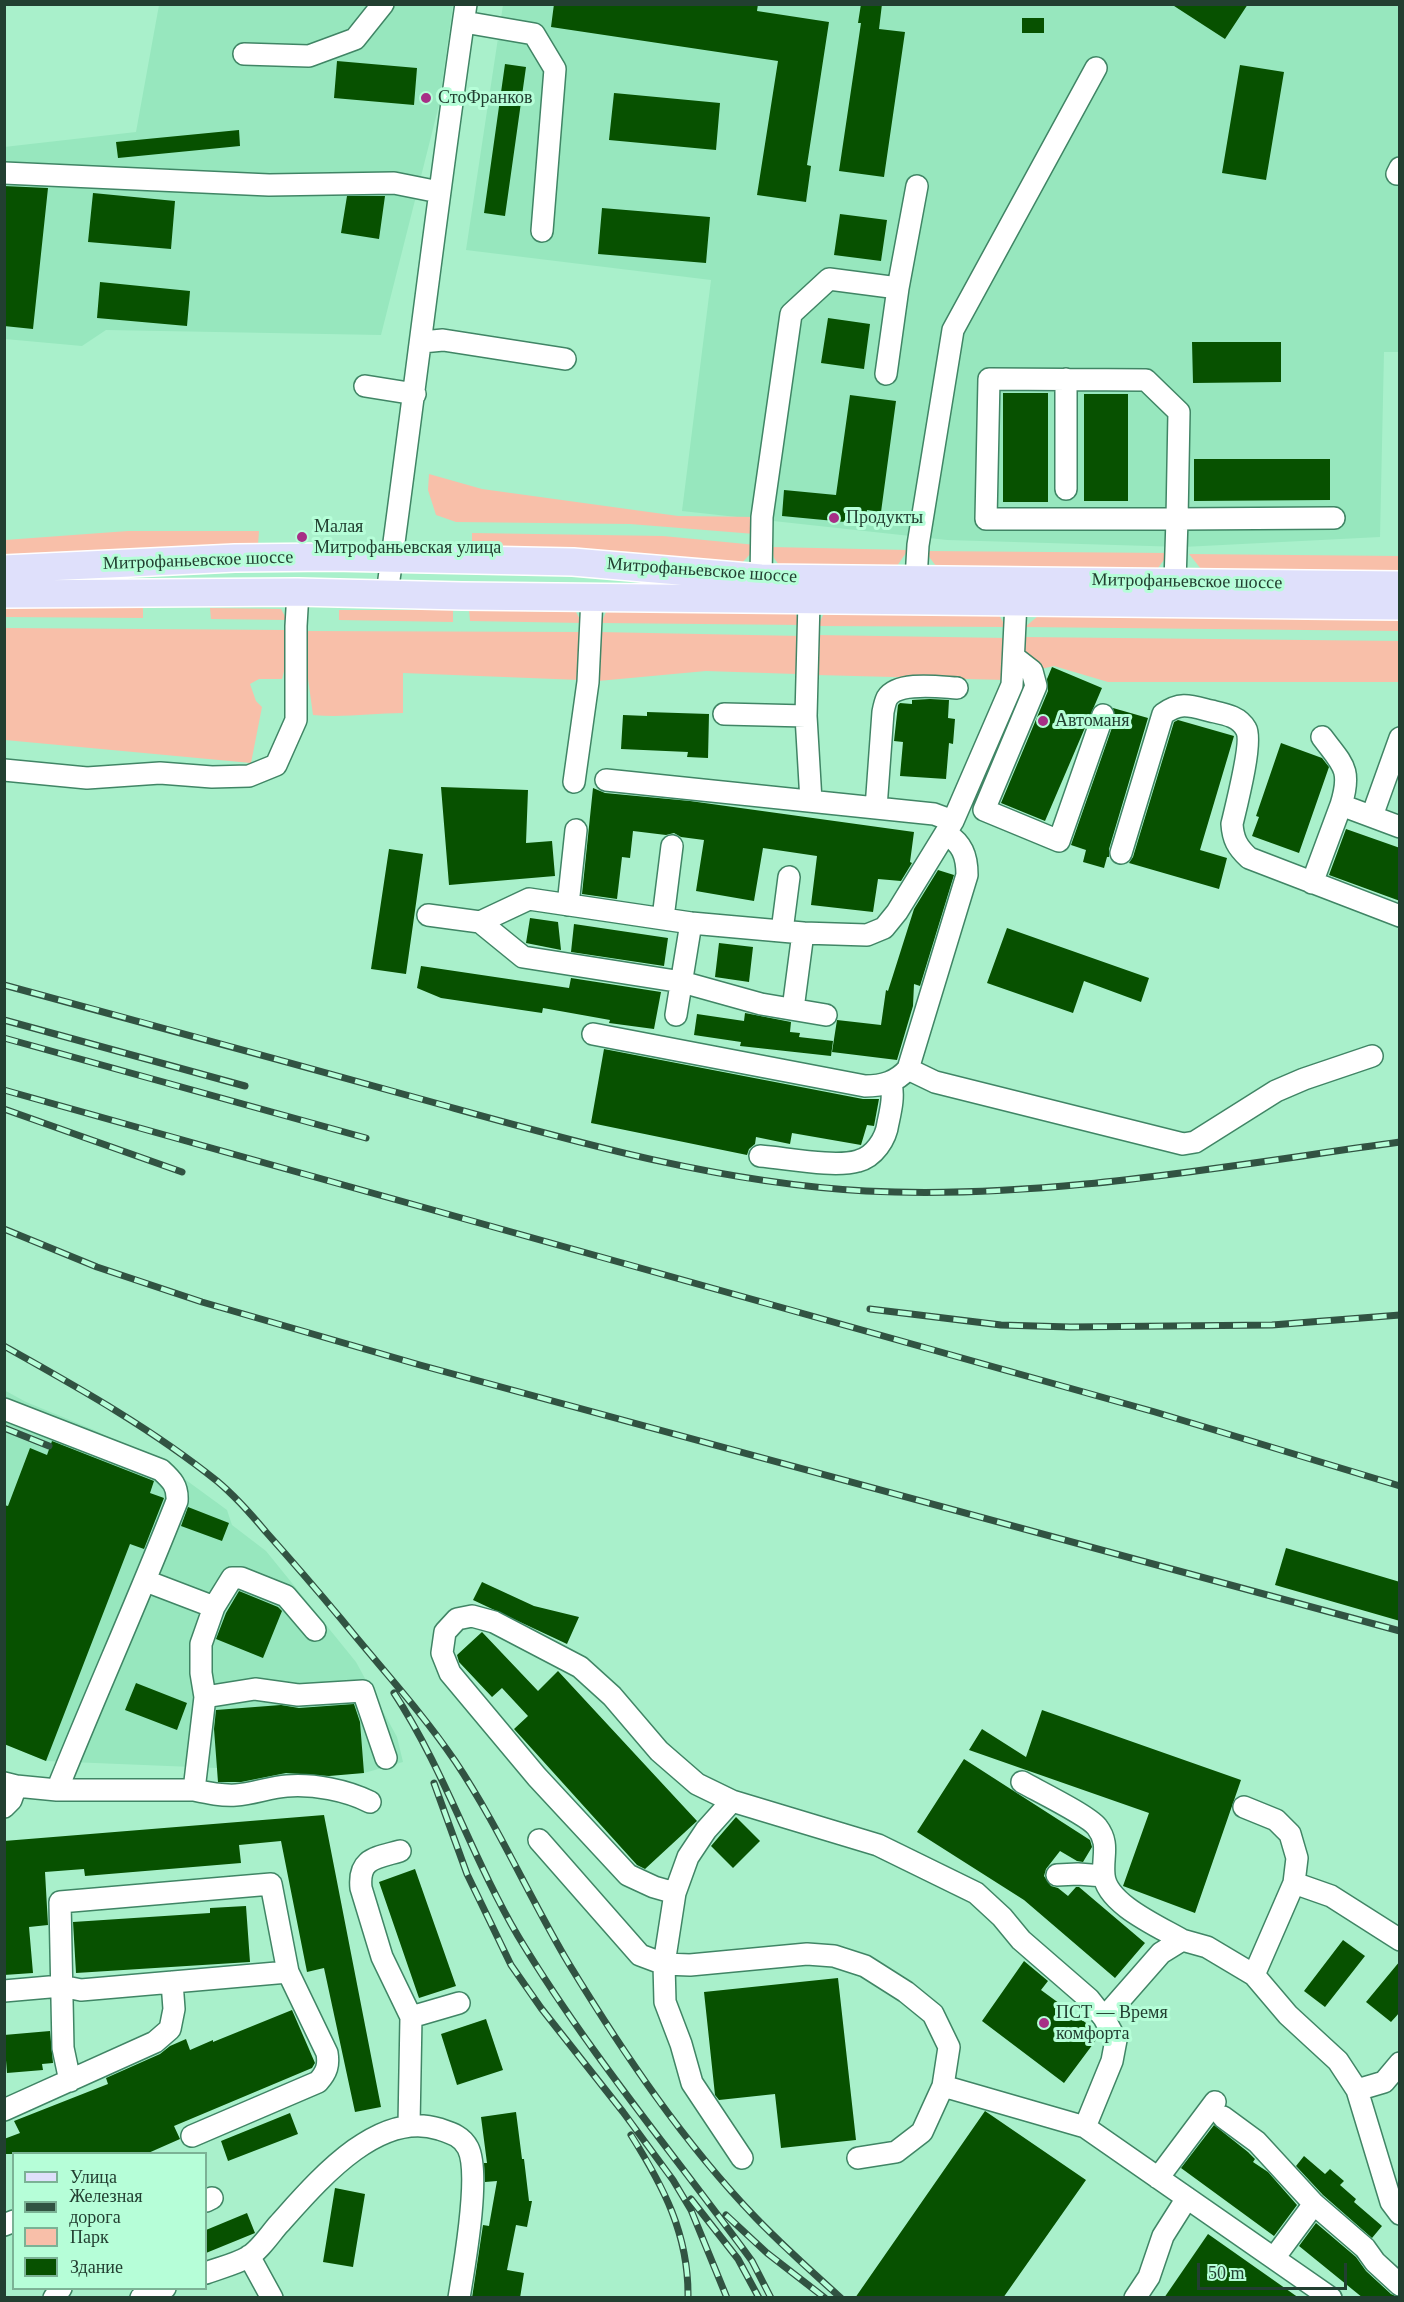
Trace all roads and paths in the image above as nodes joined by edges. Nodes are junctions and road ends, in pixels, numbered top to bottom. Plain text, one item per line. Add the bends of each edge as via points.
1 (383, 4) edge
2 (465, 13) edge
3 (244, 54) dead end
4 (1096, 68) dead end
5 (4, 173) edge
6 (917, 186) dead end
7 (439, 192) junction
8 (542, 231) dead end
9 (898, 288) junction
10 (422, 342) junction
11 (565, 359) dead end
12 (886, 374) dead end
13 (1066, 380) junction
14 (365, 386) dead end
15 (415, 394) junction
16 (1066, 489) dead end
17 (1334, 518) dead end
18 (1177, 519) junction
19 (392, 558) junction
20 (4, 569) edge
21 (761, 578) junction
22 (916, 580) junction
23 (1176, 582) junction
24 (1400, 585) edge
25 (298, 592) junction
26 (4, 594) edge
27 (387, 594) junction
28 (592, 597) junction
29 (809, 601) junction
30 (1016, 602) junction
31 (1400, 606) edge
32 (1014, 657) junction
33 (957, 688) dead end
34 (724, 714) dead end
35 (806, 716) junction
36 (1102, 716) dead end
37 (1322, 737) dead end
38 (1400, 738) edge
39 (4, 770) edge
40 (606, 780) dead end
41 (574, 782) dead end
42 (811, 801) junction
43 (1341, 805) junction
44 (876, 808) junction
45 (1372, 816) junction
46 (949, 827) junction
47 (1400, 827) edge
48 (576, 830) dead end
49 (672, 846) dead end
50 (1121, 853) dead end
51 (789, 878) dead end
52 (1312, 883) junction
53 (568, 905) junction
54 (428, 915) dead end
55 (1400, 916) edge
56 (663, 918) junction
57 (480, 922) junction
58 (691, 923) junction
59 (782, 931) junction
60 (803, 933) junction
61 (682, 982) junction
62 (793, 1009) junction
63 (676, 1015) dead end
64 (826, 1015) dead end
65 (593, 1034) dead end
66 (1372, 1056) dead end
67 (908, 1069) junction
68 (891, 1082) junction
69 (760, 1156) dead end
70 (4, 1409) edge
71 (146, 1581) junction
72 (214, 1607) junction
73 (315, 1630) dead end
74 (205, 1697) junction
75 (386, 1758) dead end
76 (1023, 1782) dead end
77 (10, 1784) edge
78 (194, 1790) junction
79 (57, 1791) junction
80 (732, 1801) junction
81 (370, 1802) dead end
82 (4, 1807) edge
83 (1244, 1807) dead end
84 (539, 1840) dead end
85 (400, 1851) dead end
86 (1057, 1875) dead end
87 (1104, 1876) junction
88 (1294, 1883) junction
89 (675, 1893) junction
90 (1400, 1940) edge
91 (1182, 1941) junction
92 (664, 1964) junction
93 (288, 1972) junction
94 (1254, 1975) junction
95 (172, 1982) junction
96 (61, 1986) junction
97 (4, 1991) edge
98 (459, 2003) dead end
99 (411, 2017) junction
100 (1104, 2018) junction
101 (1400, 2062) edge
102 (70, 2081) junction
103 (943, 2085) junction
104 (1357, 2090) junction
105 (4, 2109) edge
106 (409, 2125) junction
107 (1085, 2127) junction
108 (192, 2136) dead end
109 (741, 2158) dead end
110 (858, 2158) dead end
111 (1158, 2178) junction
112 (1187, 2198) junction
113 (1314, 2204) junction
114 (1400, 2214) edge
115 (249, 2256) junction
116 (1274, 2258) junction
117 (207, 2273) edge
118 (1400, 2285) edge
119 (162, 2290) edge
120 (141, 2298) edge
121 (272, 2298) edge
122 (459, 2298) edge
123 (1135, 2298) edge
124 (1331, 2298) edge

1 - 3 street via 355,39 309,56
2 - 7 street
2 - 8 street via 534,34 555,69
4 - 22 street via 953,330 918,545
5 - 7 street via 269,185 394,183
6 - 9 street
7 - 10 street
9 - 12 street
9 - 21 street via 829,279 790,314 762,517
10 - 11 street via 443,340
10 - 15 street
13 - 16 street
13 - 18 street via 1146,380 1179,412
13 - 18 street via 989,378 987,519
14 - 15 street
15 - 19 street
17 - 18 street
18 - 23 street
19 - 20 main road, Митрофаньевское шоссе via 235,558
19 - 21 main road, Митрофаньевское шоссе via 573,561
19 - 27 street
21 - 22 main road, Митрофаньевское шоссе
22 - 23 main road, Митрофаньевское шоссе
23 - 24 main road, Митрофаньевское шоссе
25 - 26 main road, Митрофаньевское шоссе
25 - 27 main road, Митрофаньевское шоссе
25 - 39 street via 296,720 276,765 249,776 212,777 160,773 87,778
27 - 28 main road, Митрофаньевское шоссе
28 - 29 main road, Митрофаньевское шоссе
28 - 41 street via 588,682
29 - 30 main road, Митрофаньевское шоссе
29 - 35 street
30 - 31 main road, Митрофаньевское шоссе
30 - 32 street
32 - 36 street via 1032,671 1036,686 984,810 1059,841
32 - 46 street via 1012,684
33 - 44 street via 906,687 886,699
34 - 35 street
35 - 42 street
37 - 43 street via 1347,774
38 - 45 street
40 - 42 street
42 - 44 street
43 - 45 street
43 - 52 street
44 - 46 street via 934,814
45 - 47 street
46 - 60 street via 884,928 867,935
46 - 67 street via 972,856
48 - 53 street
49 - 56 street
50 - 52 street via 1163,714 1186,705 1227,714 1248,731 1232,824 1239,848 1249,858
51 - 59 street
52 - 55 street
53 - 56 street
53 - 57 street via 529,899
54 - 57 street
56 - 58 street
57 - 61 street via 523,957
58 - 59 street
58 - 61 street
59 - 60 street
60 - 62 street
61 - 62 street
61 - 63 street
62 - 64 street
65 - 68 street via 865,1086
66 - 67 street via 1276,1091 1195,1142 1184,1144 935,1082
67 - 68 street
68 - 69 street via 887,1130 881,1144 860,1161
70 - 71 street via 161,1470 172,1480 178,1490 177,1501
71 - 72 street
71 - 79 street
72 - 73 street via 232,1578 241,1578 286,1596
72 - 74 street via 201,1644
74 - 75 street via 255,1689 298,1695 363,1691
74 - 78 street
76 - 87 street via 1095,1824 1105,1837
77 - 79 street
77 - 82 street via 11,1800
78 - 79 street
78 - 81 street via 237,1795 290,1786 352,1793
80 - 89 street via 688,1857
80 - 89 street via 697,1784 659,1751 612,1696 580,1667 504,1626 472,1616 457,1619 445,1632 442,1653 450,1673 537,1777 628,1875
80 - 100 street via 878,1845 976,1893 1021,1940 1089,1999
83 - 88 street via 1276,1820 1290,1834 1297,1858
84 - 92 street via 640,1955
85 - 99 street via 372,1860 363,1866 360,1876 382,1957
86 - 87 street
87 - 91 street via 1110,1893 1121,1903
88 - 90 street via 1331,1896
88 - 94 street
89 - 92 street
91 - 94 street via 1207,1947
91 - 100 street via 1161,1953
92 - 103 street via 807,1954 834,1956 865,1966 933,2014 949,2047
92 - 109 street via 665,2002 692,2083
93 - 95 street
93 - 96 street via 271,1884 60,1902
93 - 108 street via 327,2053 325,2074 318,2082
94 - 104 street via 1288,2015 1338,2061
95 - 96 street via 81,1990
95 - 102 street via 174,2008 170,2029 155,2042
96 - 97 street
96 - 102 street via 63,2048
98 - 99 street
99 - 106 street
100 - 107 street via 1116,2040 1112,2061
101 - 104 street via 1384,2082
102 - 105 street
103 - 107 street
103 - 110 street via 922,2133 896,2152
104 - 114 street via 1391,2202
106 - 115 street via 377,2136 347,2156
106 - 122 street via 456,2134 468,2149 473,2172
107 - 111 street
111 - 112 street
111 - 113 street via 1219,2109 1257,2142
112 - 116 street
112 - 123 street via 1163,2236 1149,2277
113 - 116 street
113 - 118 street
115 - 117 street
115 - 121 street
116 - 124 street
119 - 120 street

